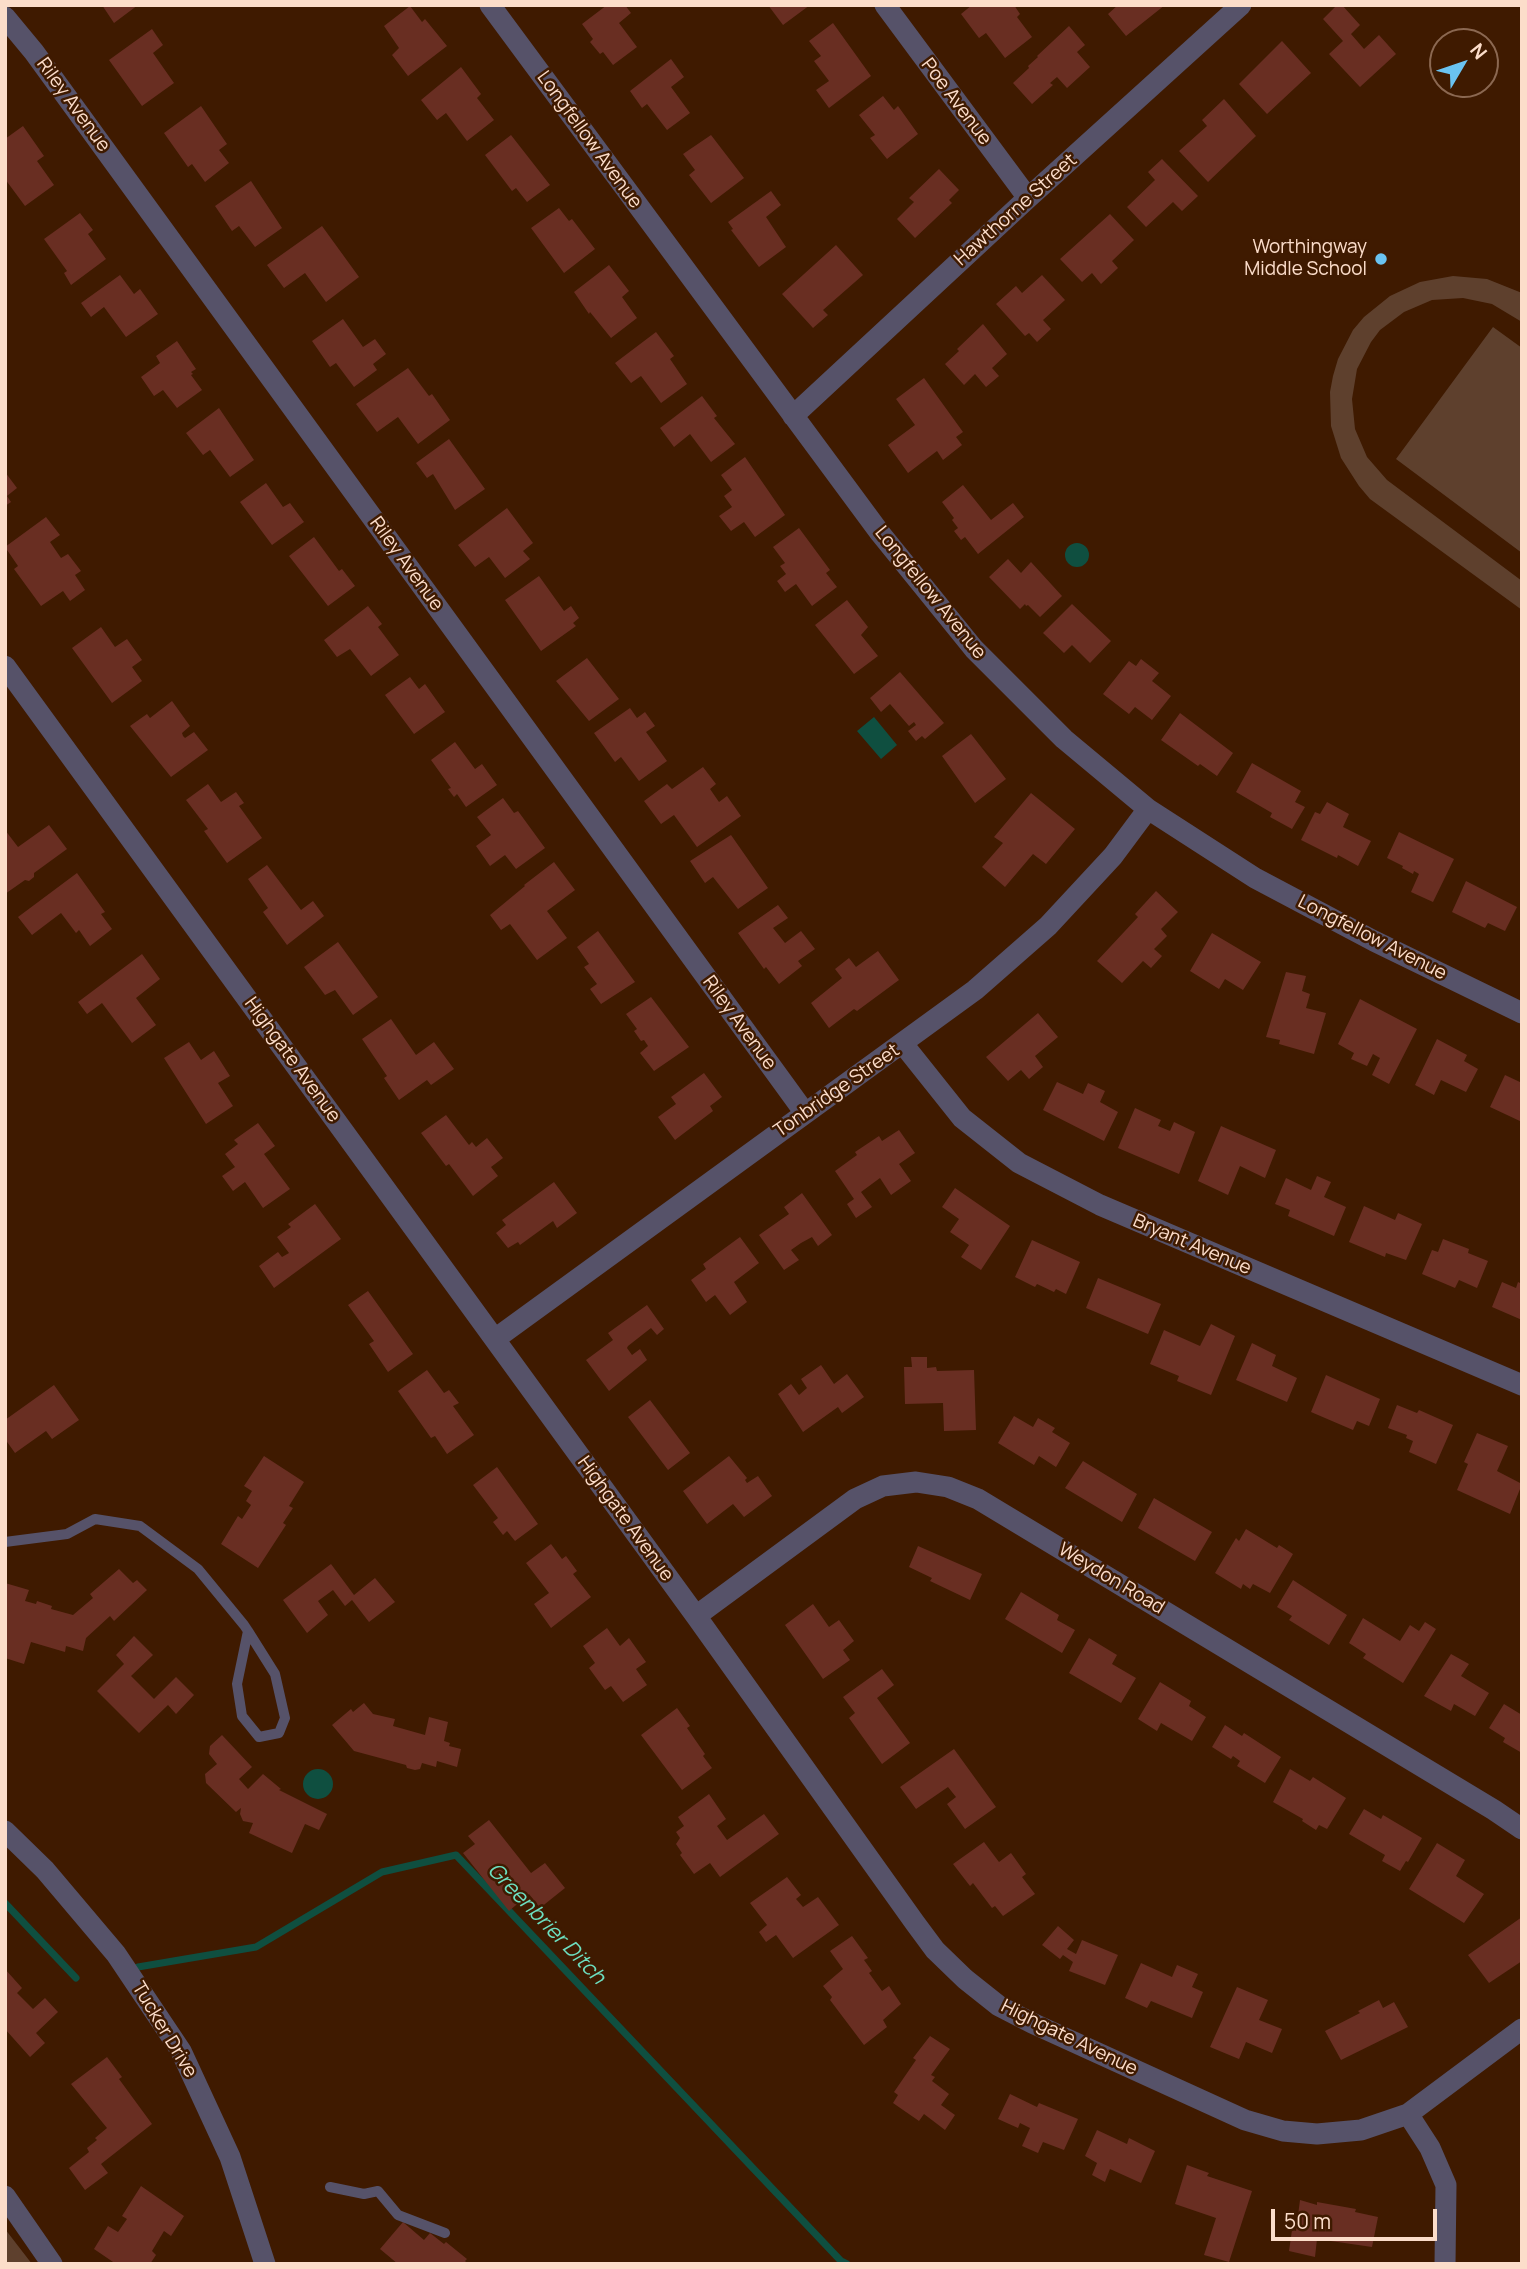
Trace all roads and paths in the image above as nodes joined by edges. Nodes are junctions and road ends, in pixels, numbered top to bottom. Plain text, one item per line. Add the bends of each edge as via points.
1 (490, 5) edge
2 (885, 5) edge
3 (1241, 5) edge
4 (5, 17) edge
5 (1028, 198) junction
6 (793, 416) junction
7 (5, 666) edge
8 (1148, 809) junction
9 (1522, 1013) edge
10 (903, 1044) junction
11 (804, 1113) junction
12 (495, 1339) junction
13 (1522, 1385) edge
14 (5, 1542) edge
15 (696, 1616) junction
16 (248, 1632) junction
17 (1522, 1829) edge
18 (5, 1830) edge
19 (1522, 2029) edge
20 (1408, 2114) junction
21 (330, 2188) dead end
22 (5, 2196) edge
23 (445, 2233) dead end
24 (52, 2264) edge
25 (265, 2264) edge
26 (1445, 2264) edge

1 - 6 street, Longfellow Avenue
2 - 5 street, Poe Avenue
3 - 5 street, Hawthorne Street
4 - 11 street, Riley Avenue
5 - 6 street, Hawthorne Street
6 - 8 street, Longfellow Avenue via 888,544 974,649 1064,739
7 - 12 street, Highgate Avenue
8 - 9 street, Longfellow Avenue via 1255,878
8 - 10 street, Tonbridge Street via 1113,856 1048,926 975,990
10 - 11 street, Tonbridge Street
10 - 13 street, Bryant Avenue via 962,1118 1019,1163 1100,1205
11 - 12 street, Tonbridge Street
12 - 15 street, Highgate Avenue
14 - 16 lane via 67,1534 95,1519 140,1526 198,1569
15 - 17 street, Weydon Road via 855,1499 883,1486 916,1482 948,1487 978,1499
15 - 20 street, Highgate Avenue via 935,1950 999,2006 1245,2120 1283,2131 1361,2130
16 - 16 lane via 275,1674 285,1718 279,1733 260,1737 242,1716 237,1685
18 - 25 street, Tucker Drive via 116,1954 181,2051 230,2157
19 - 20 street, Highgate Avenue
20 - 26 street via 1446,2185
21 - 23 lane via 364,2194 378,2191 398,2215
22 - 24 street

